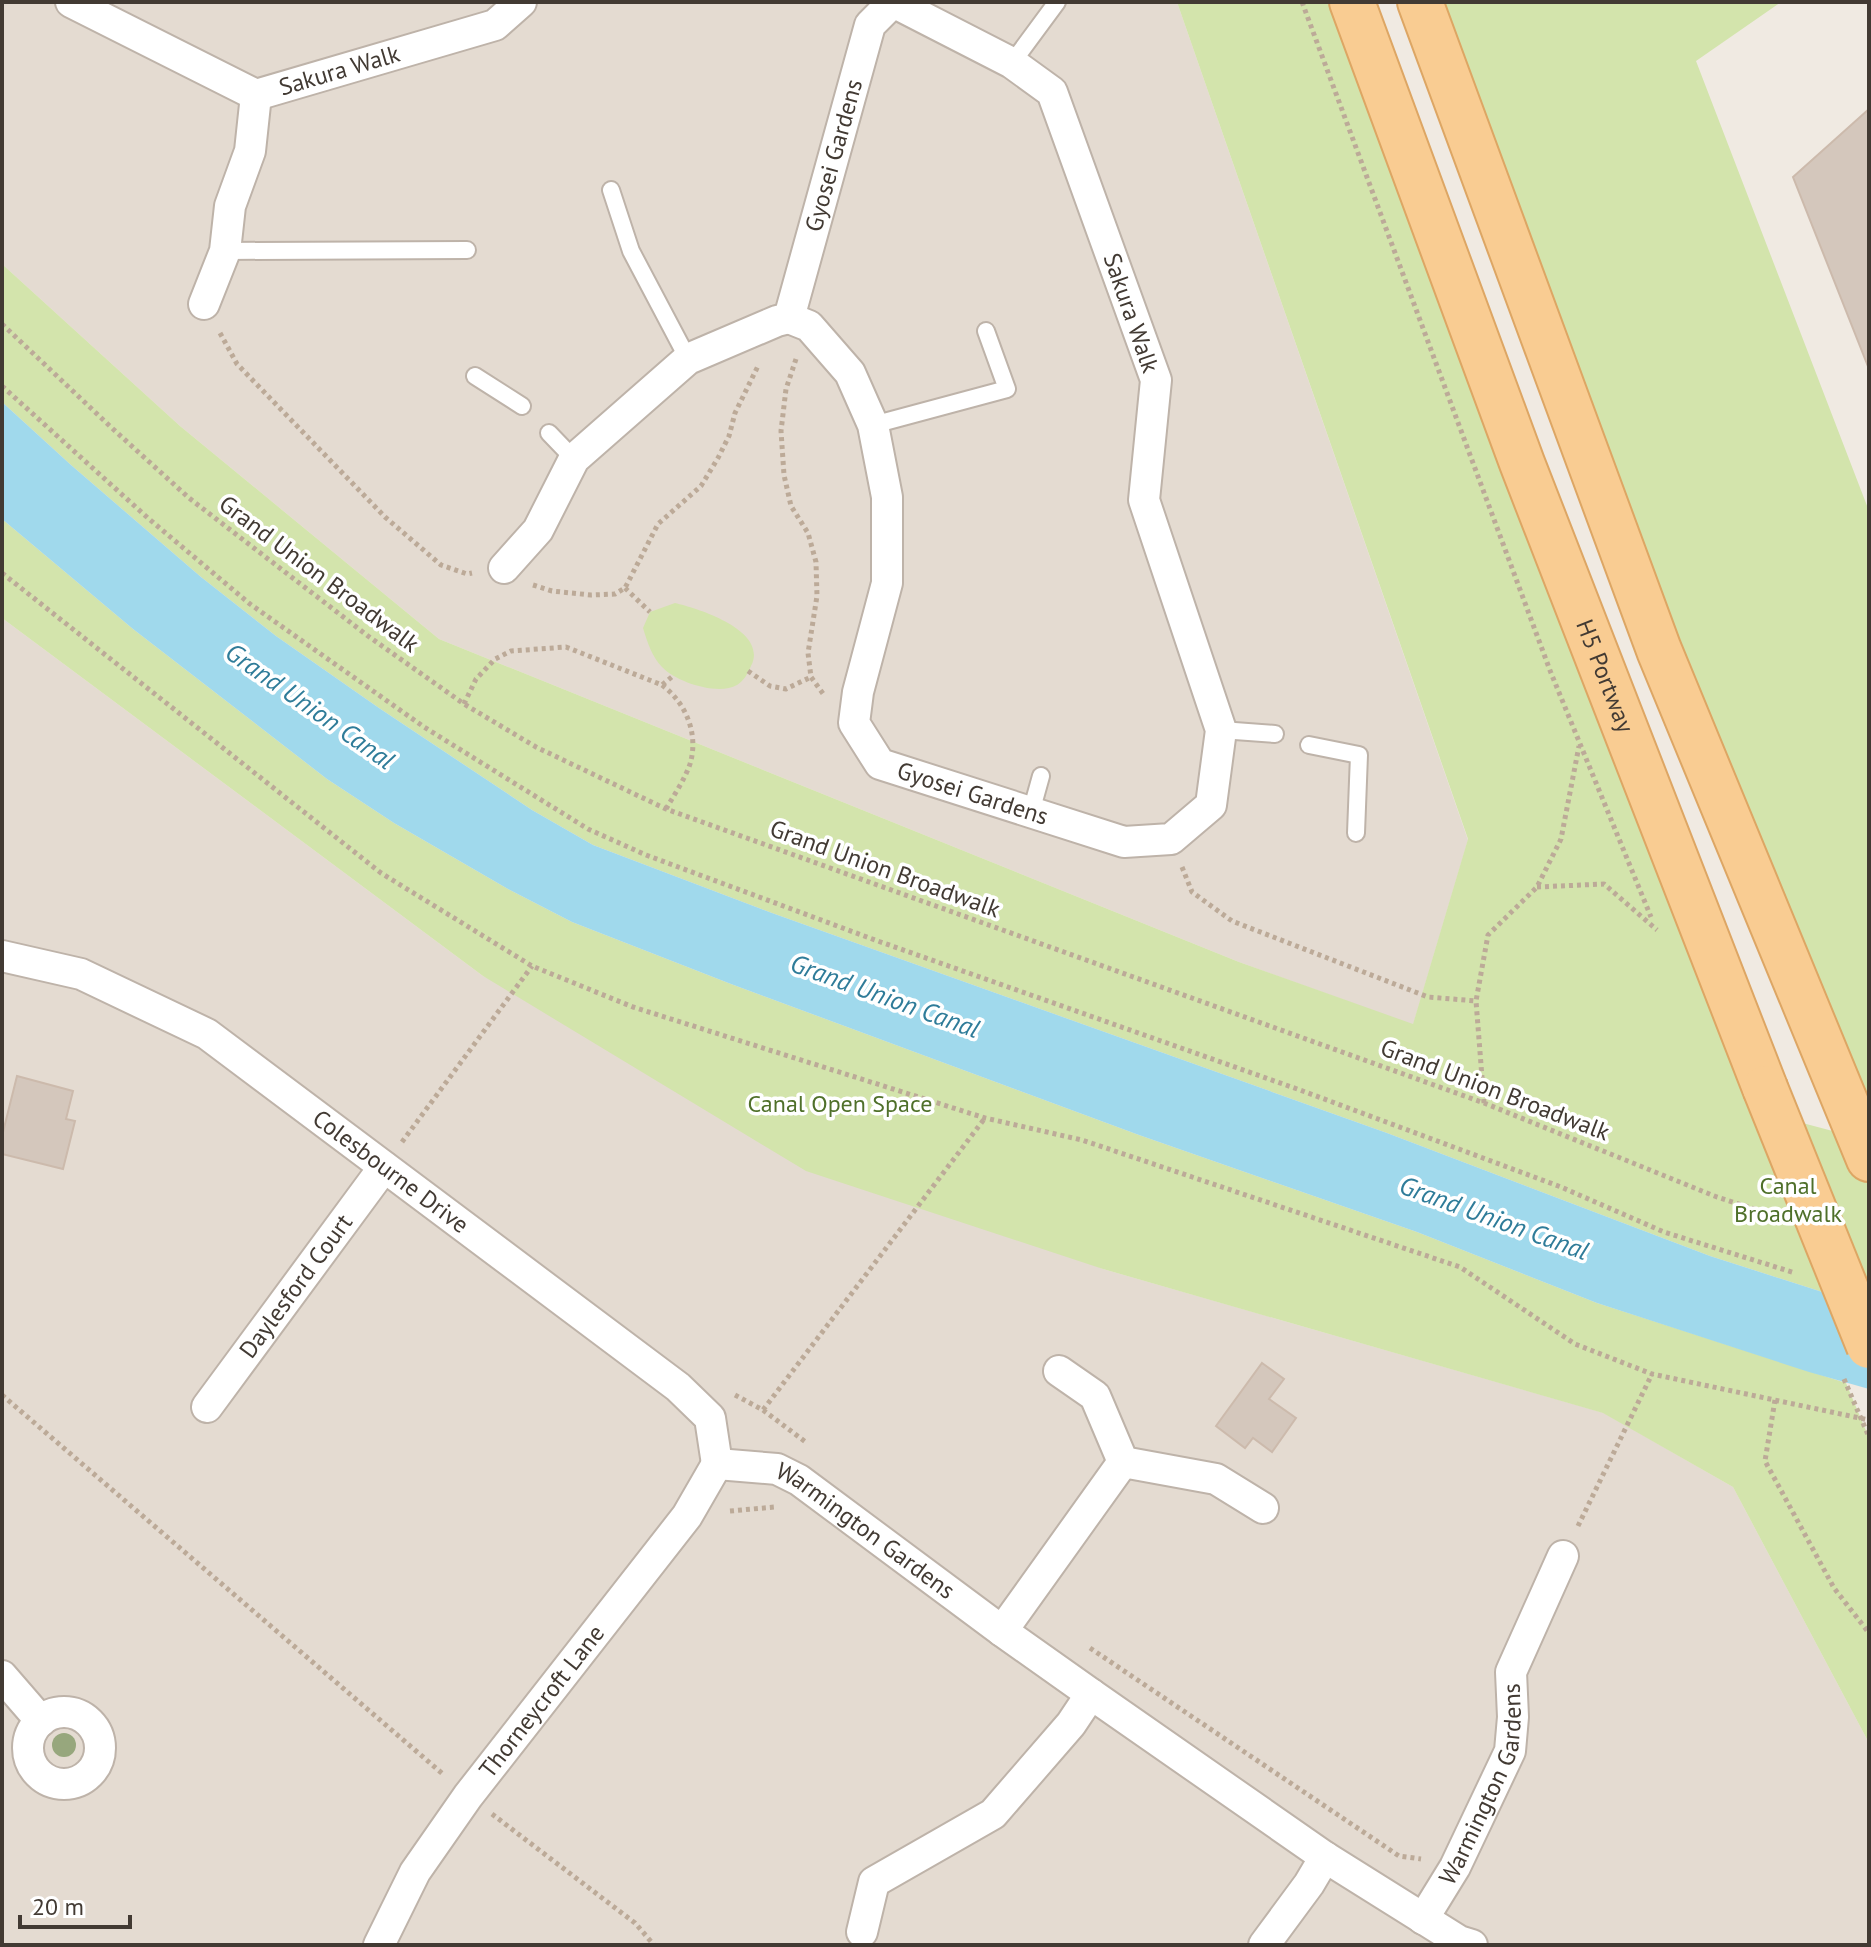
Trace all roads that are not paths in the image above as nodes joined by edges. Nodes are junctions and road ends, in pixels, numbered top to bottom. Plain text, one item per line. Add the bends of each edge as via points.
1 (71, 2) edge
2 (521, 2) edge
3 (893, 2) edge
4 (1057, 2) edge
5 (1352, 2) edge
6 (1420, 2) edge
7 (1012, 63) junction
8 (256, 95) junction
9 (611, 190) dead end
10 (467, 250) dead end
11 (225, 251) junction
12 (204, 304) road end
13 (792, 322) junction
14 (986, 331) dead end
15 (688, 359) junction
16 (475, 376) dead end
17 (522, 406) dead end
18 (873, 425) junction
19 (549, 433) dead end
20 (574, 459) junction
21 (504, 568) road end
22 (1221, 730) junction
23 (1275, 734) dead end
24 (1309, 745) dead end
25 (1041, 776) dead end
26 (1031, 812) junction
27 (1356, 833) dead end
28 (1171, 839) joint
29 (2, 956) edge
30 (1869, 1159) edge
31 (384, 1167) junction
32 (1869, 1346) edge
33 (1059, 1371) dead end
34 (207, 1407) dead end
35 (1123, 1462) junction
36 (717, 1464) junction
37 (1263, 1508) dead end
38 (1563, 1556) road end
39 (1002, 1631) junction
40 (2, 1676) edge
41 (1091, 1694) junction
42 (41, 1721) dead end
43 (1325, 1857) junction
44 (1423, 1919) junction
45 (858, 1938) edge
46 (379, 1945) edge
47 (1264, 1945) edge
48 (1472, 1945) edge

1 - 8 street, Sakura Walk
2 - 8 street, Sakura Walk via 495,25
3 - 7 street, Sakura Walk
3 - 13 street, Gyosei Gardens via 870,25
4 - 7 lane
5 - 32 main road, H5 Portway, bridge via 1522,463
6 - 30 main road via 1659,650
7 - 22 street, Sakura Walk via 1052,92 1156,380 1144,500
8 - 11 street via 250,151 230,206
9 - 15 lane via 631,251
10 - 11 lane
11 - 12 street
13 - 15 street
13 - 18 street via 850,373
14 - 18 lane via 1007,389
15 - 20 street
16 - 17 lane
18 - 26 street, Gyosei Gardens via 887,497 887,583 854,723 880,764
19 - 20 lane
20 - 21 street via 538,530
22 - 23 lane
22 - 28 street, Sakura Walk via 1211,805
24 - 27 lane via 1359,755
25 - 26 lane
26 - 28 street, Gyosei Gardens via 1124,842
29 - 31 street, Colesbourne Drive via 81,974 207,1034
31 - 34 street, Daylesford Court
31 - 36 street, Colesbourne Drive via 678,1387 710,1418
33 - 35 street via 1095,1396
35 - 37 street via 1216,1479
35 - 39 street
36 - 39 street, Warmington Gardens via 777,1469 799,1480
36 - 46 street, Thorneycroft Lane via 687,1516 468,1796 415,1872
38 - 44 street, Warmington Gardens via 1511,1672 1510,1751 1455,1867
39 - 41 street, Warmington Gardens
40 - 42 street
41 - 43 street, Warmington Gardens
41 - 45 street via 993,1814 874,1882
43 - 44 street, Warmington Gardens
43 - 47 street
44 - 48 street, Warmington Gardens

